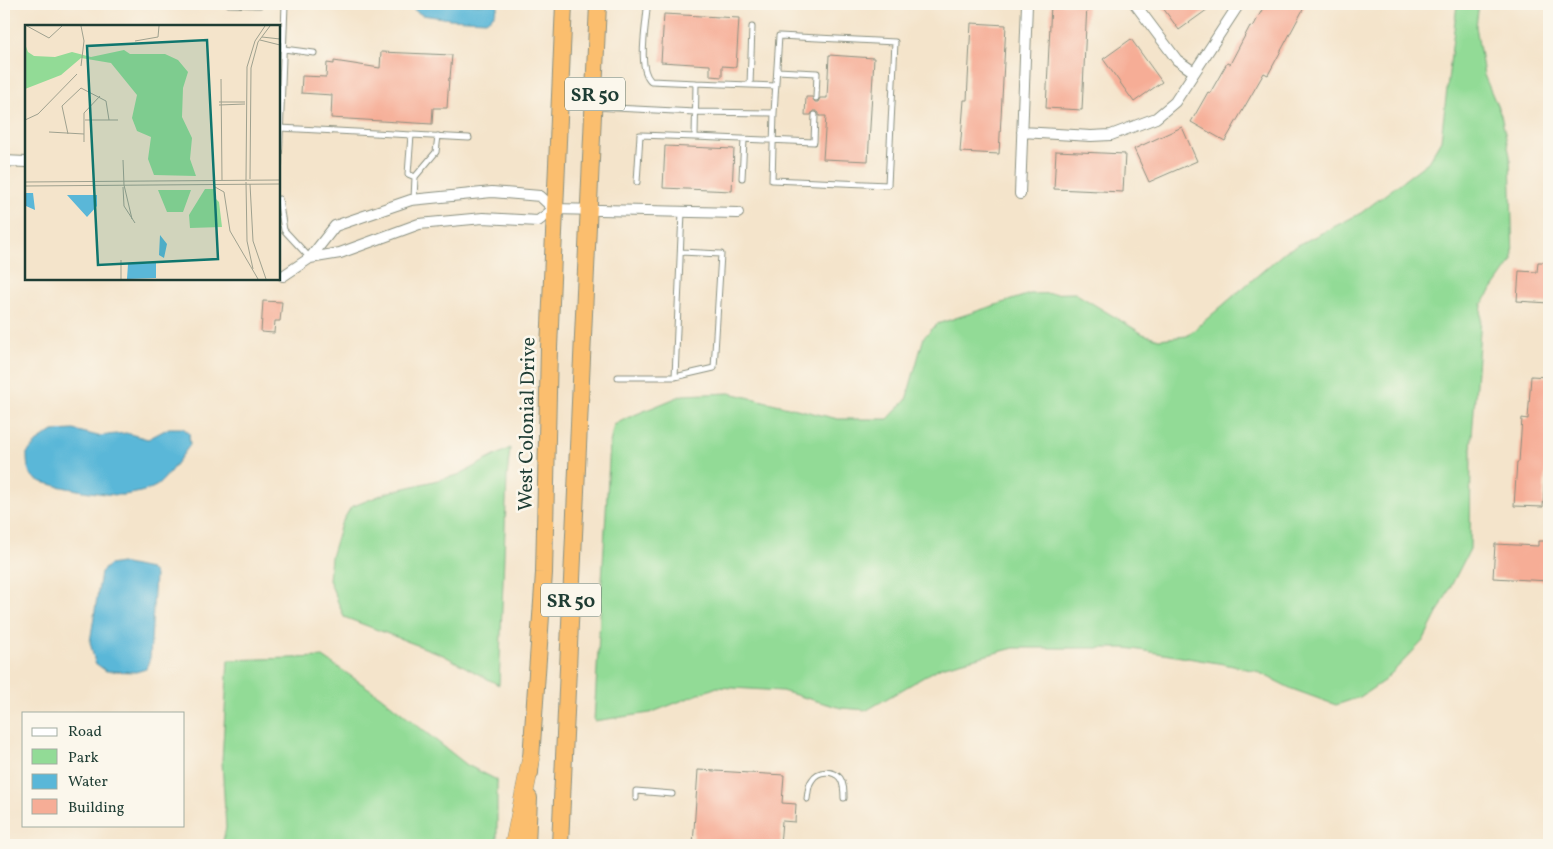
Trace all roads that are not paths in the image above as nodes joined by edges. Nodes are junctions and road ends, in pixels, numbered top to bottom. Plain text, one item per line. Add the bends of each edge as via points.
1 (229, 4) edge
2 (263, 4) edge
3 (285, 4) edge
4 (564, 4) edge
5 (598, 4) edge
6 (649, 4) edge
7 (1027, 4) edge
8 (1135, 4) edge
9 (1239, 4) edge
10 (752, 27) dead end
11 (284, 49) junction
12 (314, 54) dead end
13 (777, 71) junction
14 (1194, 72) junction
15 (696, 83) junction
16 (750, 85) junction
17 (776, 86) junction
18 (816, 98) dead end
19 (594, 107) junction
20 (695, 112) junction
21 (774, 113) junction
22 (280, 114) edge
23 (815, 116) dead end
24 (280, 128) joint
25 (1022, 132) junction
26 (411, 135) junction
27 (438, 136) junction
28 (469, 138) dead end
29 (695, 138) junction
30 (744, 140) junction
31 (773, 141) junction
32 (4, 161) edge
33 (25, 162) edge
34 (414, 177) junction
35 (742, 178) dead end
36 (637, 182) dead end
37 (1020, 194) dead end
38 (414, 199) junction
39 (280, 205) edge
40 (554, 209) junction
41 (588, 210) junction
42 (682, 212) junction
43 (738, 213) dead end
44 (681, 252) junction
45 (310, 258) junction
46 (284, 276) dead end
47 (618, 377) dead end
48 (675, 377) junction
49 (531, 759) junction
50 (672, 794) dead end
51 (636, 798) dead end
52 (844, 798) dead end
53 (807, 799) dead end
54 (514, 845) edge
55 (527, 845) edge
56 (560, 845) edge

1 - 2 lane
3 - 11 lane
4 - 40 highway, West Colonial Drive / SR 50
5 - 19 highway, SR 50
6 - 15 lane via 644,60 648,77 651,81
7 - 25 street
8 - 14 street via 1177,60
9 - 14 street
10 - 16 lane
11 - 12 lane
11 - 22 lane
13 - 17 lane
13 - 18 lane via 817,73
13 - 31 lane via 779,36 895,42 888,185 772,180
14 - 25 street via 1175,102 1156,118 1111,135
15 - 16 lane
15 - 20 lane
16 - 17 lane
17 - 21 lane
19 - 20 lane
19 - 41 highway, SR 50
20 - 21 lane
20 - 29 lane
21 - 31 lane
22 - 24 lane
23 - 31 lane via 814,142
24 - 26 lane
25 - 37 street
26 - 27 lane
26 - 34 lane via 408,174
27 - 28 lane
27 - 34 lane via 436,152
29 - 30 lane
29 - 36 lane via 640,135
30 - 31 lane
30 - 35 lane
32 - 33 street
34 - 38 lane
38 - 40 street via 492,192 540,196
38 - 45 street via 335,226
39 - 45 lane via 284,230
40 - 41 street
40 - 45 street via 538,221 483,218 419,224 340,253
40 - 49 highway, West Colonial Drive / SR 50 via 544,556
41 - 42 street
41 - 56 highway, SR 50
42 - 43 street
42 - 44 lane
44 - 48 lane
44 - 48 lane via 720,254 714,368
45 - 46 street
47 - 48 lane
49 - 54 highway
49 - 55 highway, West Colonial Drive / SR 50
50 - 51 lane via 636,791
52 - 53 lane via 840,779 824,772 811,780

